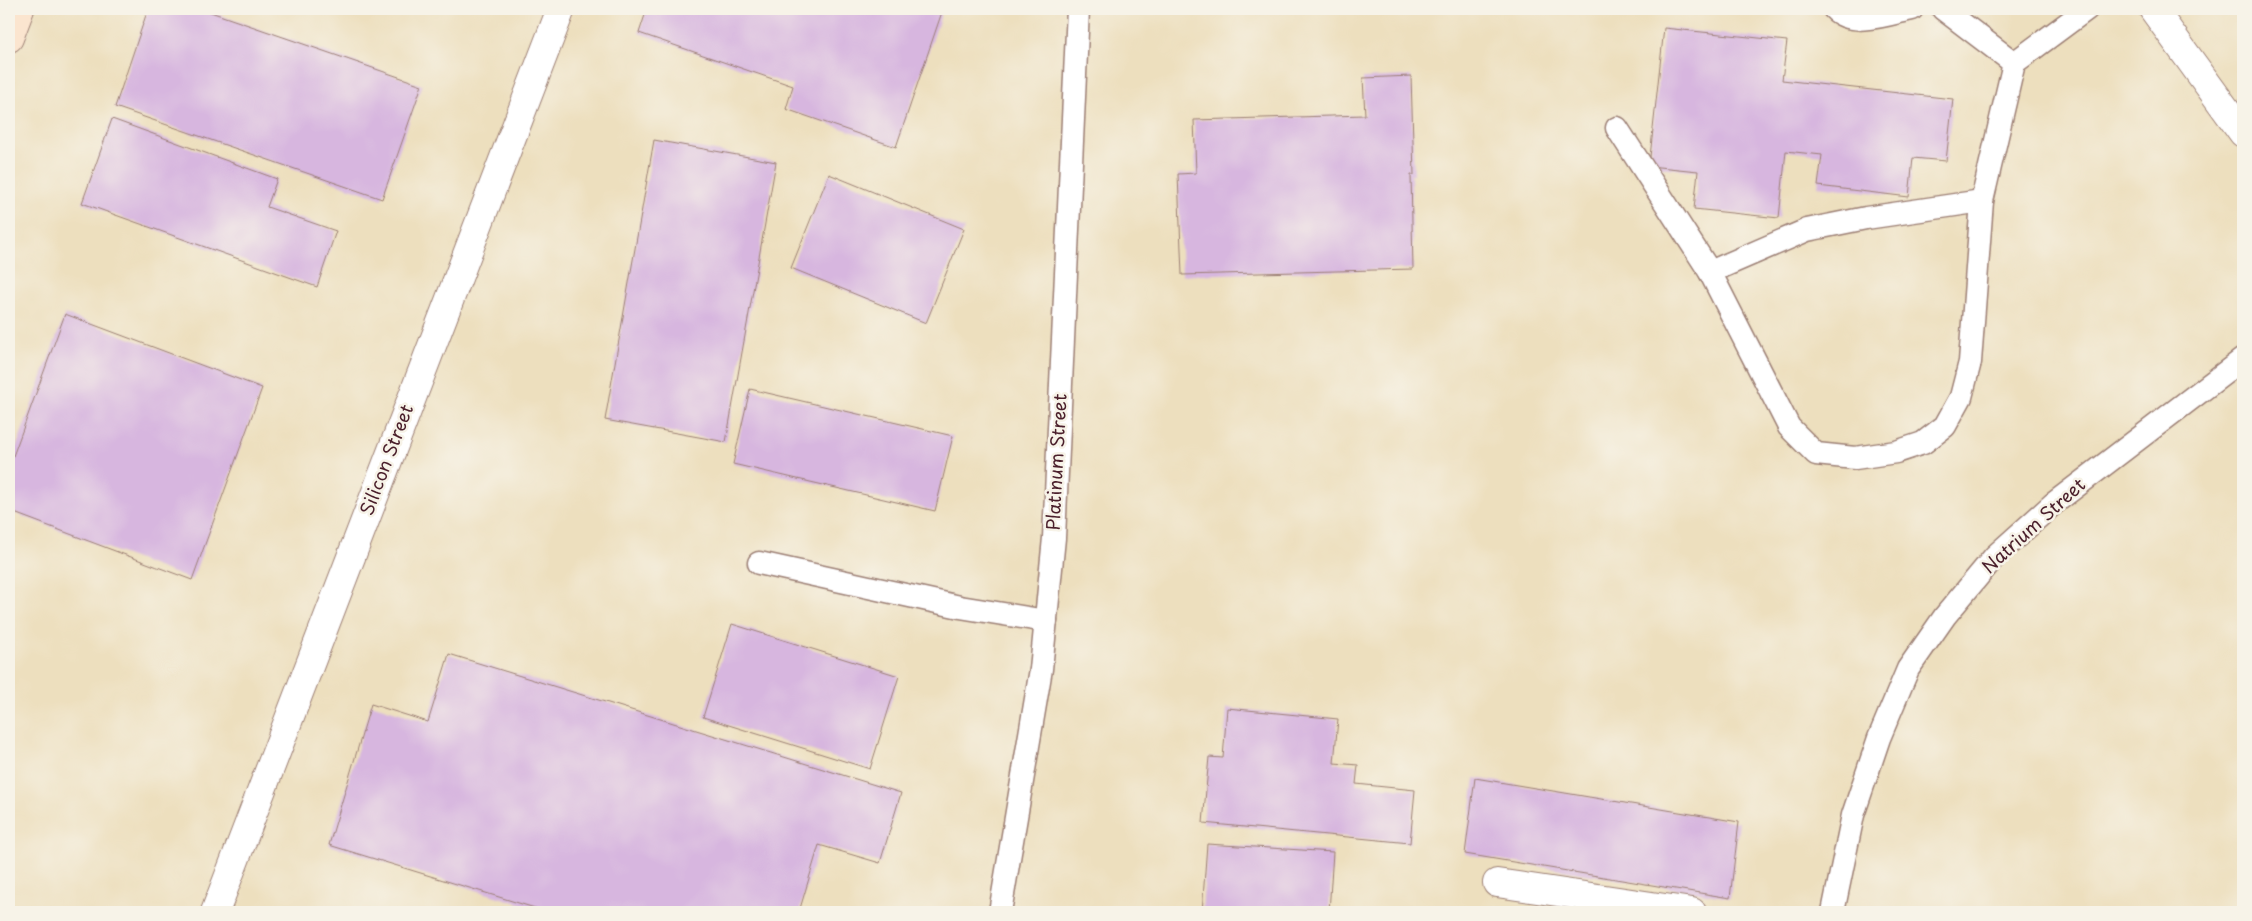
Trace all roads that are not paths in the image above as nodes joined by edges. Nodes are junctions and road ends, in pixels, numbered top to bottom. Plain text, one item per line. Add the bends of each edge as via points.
1 (20, 9) edge
2 (560, 9) edge
3 (1078, 9) edge
4 (1834, 9) edge
5 (1912, 9) edge
6 (1943, 9) edge
7 (2086, 9) edge
8 (2153, 9) edge
9 (9, 38) edge
10 (2014, 63) junction
11 (1617, 128) dead end
12 (2243, 133) edge
13 (1982, 201) junction
14 (1710, 272) junction
15 (2243, 359) edge
16 (759, 563) dead end
17 (1046, 621) junction
18 (1497, 883) dead end
19 (215, 912) edge
20 (1000, 912) edge
21 (1692, 912) edge
22 (1832, 912) edge

1 - 9 main road
2 - 19 street, Silicon Street
3 - 17 lane, Platinum Street via 1054,538
4 - 5 lane via 1840,15 1857,18
6 - 10 lane
7 - 10 lane
8 - 12 street
10 - 13 lane
11 - 14 lane
13 - 14 lane via 1807,230
13 - 14 lane via 1970,362 1961,397 1945,426 1922,443 1896,452 1855,458 1816,454 1789,428
15 - 22 lane, Natrium Street via 2053,504 1995,556 1945,616 1908,669 1879,738 1853,814
16 - 17 lane via 960,607
17 - 20 lane, Platinum Street via 1041,669
18 - 21 street

